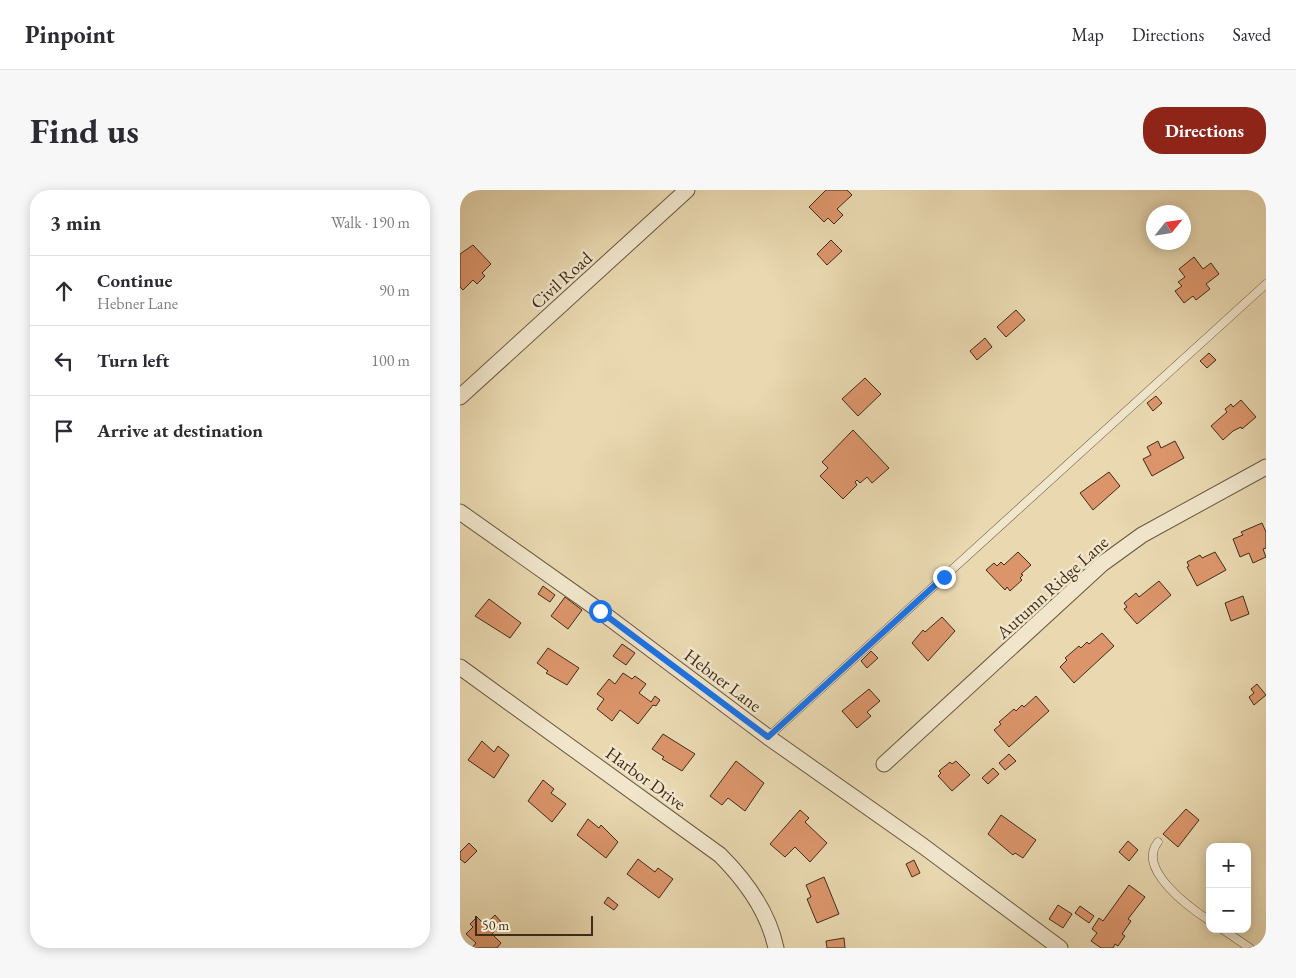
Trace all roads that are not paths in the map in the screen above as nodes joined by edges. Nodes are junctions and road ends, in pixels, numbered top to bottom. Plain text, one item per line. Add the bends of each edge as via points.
1 (687, 190) edge
2 (1266, 284) edge
3 (460, 397) edge
4 (1266, 467) edge
5 (460, 512) edge
6 (460, 667) edge
7 (768, 737) junction
8 (884, 764) dead end
9 (1158, 842) dead end
10 (1206, 918) edge
11 (1228, 933) edge
12 (776, 948) edge
13 (1060, 948) edge
14 (1250, 948) edge

1 - 3 street, Civil Road
2 - 7 lane
4 - 8 street, Autumn Ridge Lane via 1120,550
5 - 7 street, Hebner Lane via 600,611
6 - 12 street, Harbor Drive via 720,855 753,893 765,914
7 - 13 street, Hebner Lane
9 - 10 lane via 1152,852 1152,861 1159,875 1170,890
11 - 14 lane

